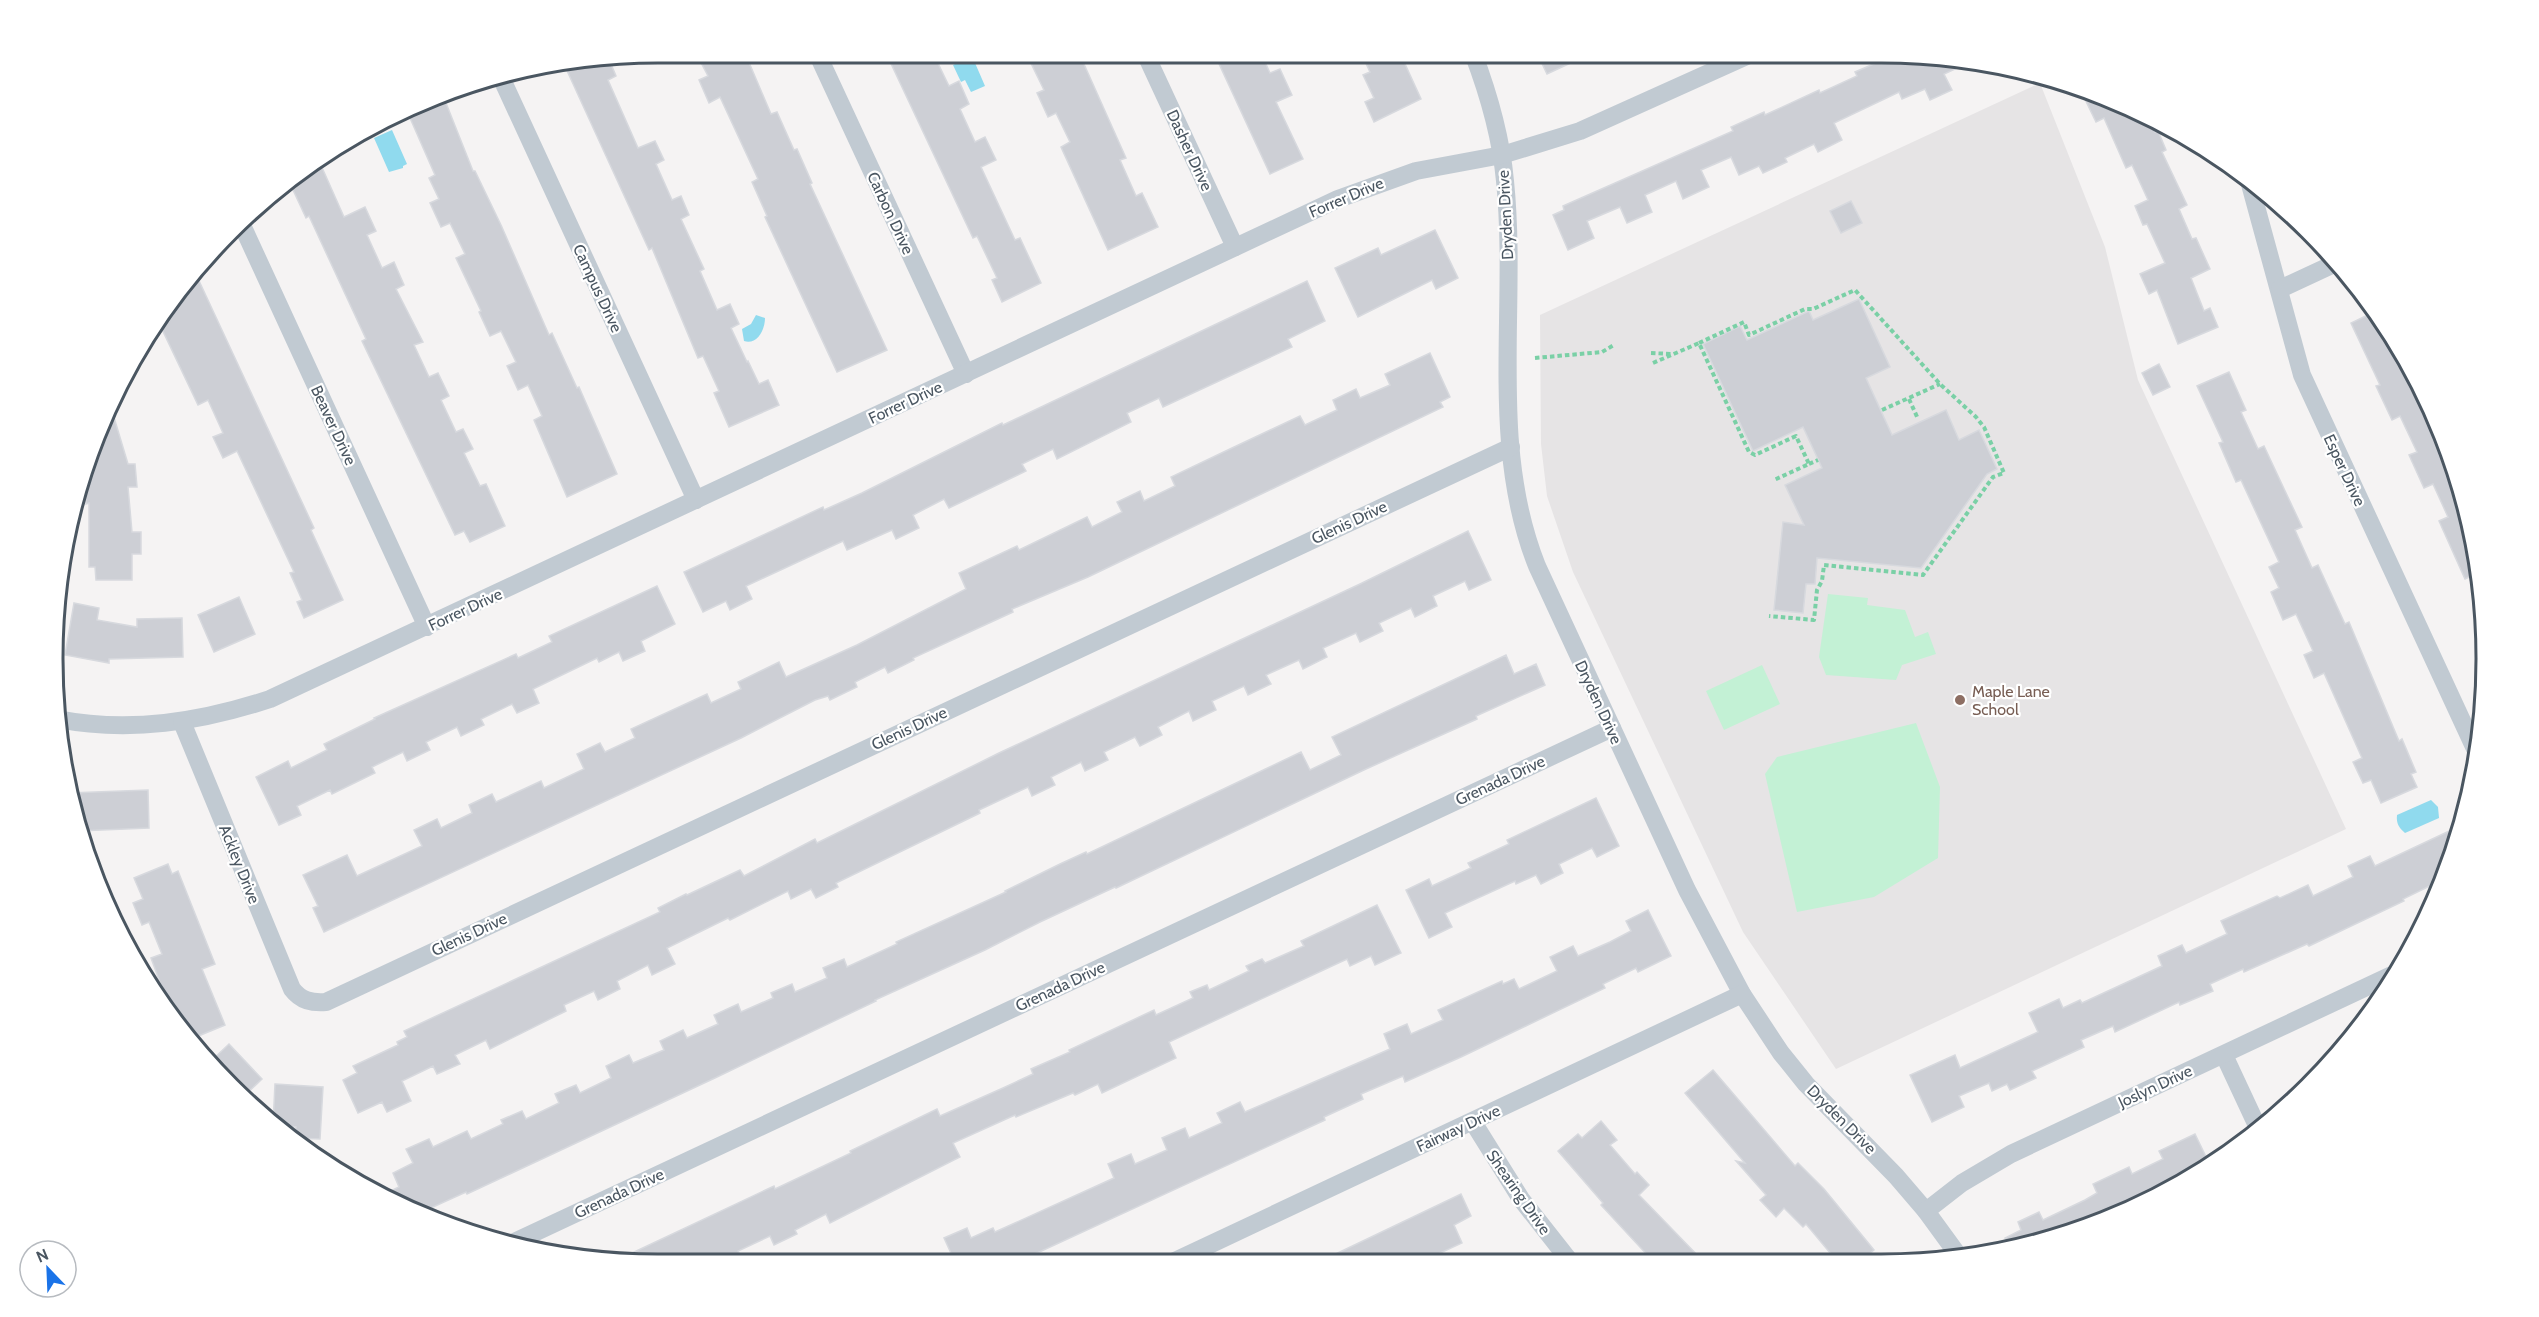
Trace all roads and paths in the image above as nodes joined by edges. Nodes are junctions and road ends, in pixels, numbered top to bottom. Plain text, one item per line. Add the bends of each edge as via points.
1 (822, 63) edge
2 (1150, 63) edge
3 (1477, 63) edge
4 (1731, 63) edge
5 (504, 83) edge
6 (1502, 155) junction
7 (2253, 194) edge
8 (244, 230) edge
9 (1235, 247) junction
10 (2328, 266) edge
11 (2280, 289) junction
12 (1699, 343) junction
13 (1614, 345) dead end
14 (1651, 353) dead end
15 (1674, 354) junction
16 (1535, 358) dead end
17 (1653, 363) dead end
18 (966, 374) junction
19 (1940, 384) junction
20 (1909, 399) junction
21 (1882, 410) dead end
22 (1918, 419) dead end
23 (1511, 447) junction
24 (1818, 460) dead end
25 (1809, 464) junction
26 (1774, 480) dead end
27 (696, 500) junction
28 (1769, 616) dead end
29 (427, 627) junction
30 (66, 720) edge
31 (182, 722) junction
32 (1612, 728) junction
33 (2471, 739) edge
34 (2381, 980) edge
35 (1742, 994) junction
36 (306, 1001) joint
37 (2224, 1055) junction
38 (2255, 1121) edge
39 (1473, 1122) junction
40 (1926, 1211) junction
41 (522, 1238) edge
42 (1954, 1249) edge
43 (1190, 1254) edge
44 (1564, 1254) edge

1 - 18 street, Carbon Drive
2 - 9 street, Dasher Drive
3 - 6 street, Dryden Drive via 1491,103
4 - 6 street, Forrer Drive via 1580,131
5 - 27 street, Campus Drive
6 - 9 street, Forrer Drive via 1388,179
6 - 23 street, Dryden Drive via 1507,206
7 - 11 street, Esper Drive
8 - 29 street, Beaver Drive
9 - 18 street, Forrer Drive
10 - 11 street
11 - 33 street, Esper Drive via 2294,350 2316,407
12 - 15 path
12 - 19 path via 1744,322 1749,335 1855,290
12 - 25 path via 1749,452 1755,455 1796,436
13 - 16 path via 1602,352
14 - 15 path
15 - 17 path
18 - 27 street, Forrer Drive
19 - 20 path
19 - 28 path via 1984,427 2004,472 1993,477 1923,575 1824,565 1816,590 1814,620
20 - 21 path
20 - 22 path
23 - 32 street, Dryden Drive via 1532,553
23 - 36 street, Glenis Drive via 326,1002
24 - 25 path
25 - 26 path
27 - 29 street, Forrer Drive
29 - 31 street, Forrer Drive via 270,699
30 - 31 street, Forrer Drive via 124,725
31 - 36 street, Ackley Drive via 292,989
32 - 35 street, Dryden Drive via 1704,925
32 - 41 street, Grenada Drive
34 - 37 street, Joslyn Drive
35 - 39 street, Fairway Drive
35 - 40 street, Dryden Drive via 1806,1084
37 - 38 street
37 - 40 street, Joslyn Drive via 2011,1154 1962,1183
39 - 43 street, Fairway Drive
39 - 44 street, Shearing Drive via 1521,1199
40 - 42 street, Dryden Drive

